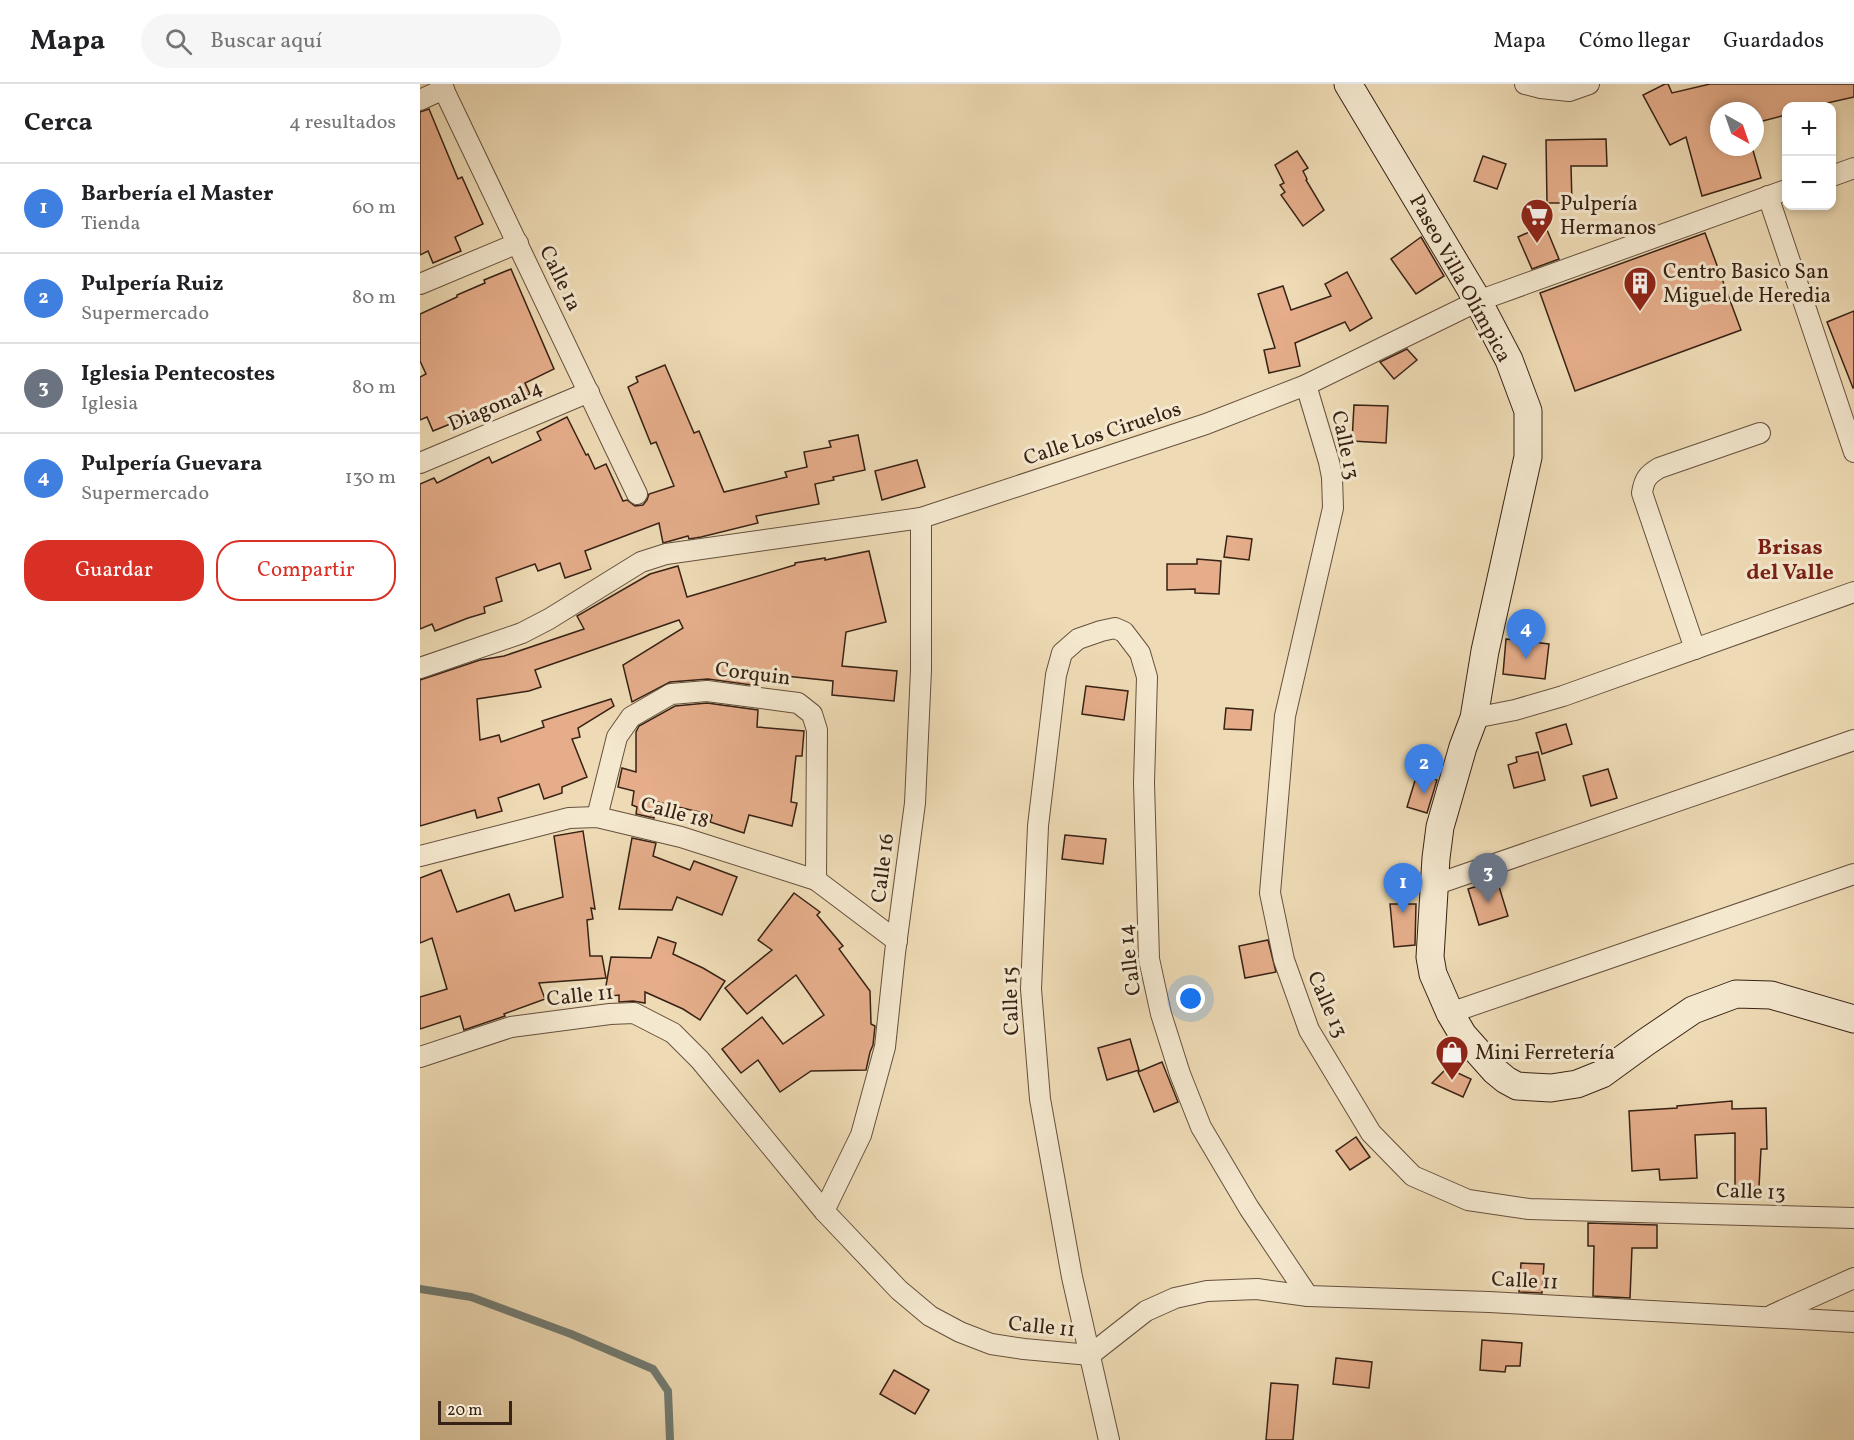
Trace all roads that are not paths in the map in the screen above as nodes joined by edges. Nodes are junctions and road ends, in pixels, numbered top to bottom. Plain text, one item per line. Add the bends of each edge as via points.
1 (1347, 84) edge
2 (1526, 84) edge
3 (1589, 84) edge
4 (443, 86) edge
5 (420, 100) edge
6 (1854, 168) edge
7 (1836, 175) edge
8 (1777, 193) edge
9 (518, 243) junction
10 (420, 284) edge
11 (1478, 301) junction
12 (1306, 385) junction
13 (589, 392) junction
14 (1760, 433) dead end
15 (1854, 452) edge
16 (420, 463) edge
17 (637, 494) dead end
18 (921, 518) junction
19 (1854, 592) edge
20 (1695, 649) junction
21 (1140, 653) joint
22 (420, 668) edge
23 (1474, 718) junction
24 (1854, 740) edge
25 (597, 817) junction
26 (420, 856) edge
27 (1854, 874) edge
28 (816, 880) junction
29 (1434, 885) junction
30 (897, 941) junction
31 (1450, 1012) junction
32 (1854, 1019) edge
33 (420, 1057) edge
34 (824, 1211) junction
35 (1854, 1218) edge
36 (1854, 1278) edge
37 (1308, 1296) junction
38 (1766, 1317) junction
39 (1854, 1322) edge
40 (1090, 1355) junction
41 (1109, 1440) edge

1 - 11 main road, Paseo Villa Olímpica
2 - 3 street via 1569,91
4 - 5 street
4 - 9 street, Calle 1a
6 - 7 street
8 - 11 street, Calle Los Ciruelos
8 - 15 street
9 - 10 street
9 - 13 street, Calle 1a
11 - 12 street, Calle Los Ciruelos
11 - 23 main road, Paseo Villa Olímpica via 1523,394 1529,426 1528,457
12 - 18 street, Calle Los Ciruelos via 1206,424
12 - 35 street, Calle 13 via 1329,462 1332,508 1284,716 1270,893 1284,960 1309,1030 1371,1133 1413,1176 1468,1200 1529,1209
13 - 16 street, Diagonal 4
13 - 17 street, Calle 1a
14 - 20 street via 1659,468 1644,481 1642,492
18 - 22 street, Calle Los Ciruelos via 666,554 641,562 522,633
18 - 30 street, Calle 16 via 921,670 915,803
19 - 20 street
20 - 23 street via 1563,696
21 - 37 street, Calle 14 via 1147,677 1144,783 1149,959 1161,1014 1201,1127
21 - 40 street, Calle 15 via 1124,632 1115,628 1078,639 1062,653 1038,826 1031,989 1040,1099
23 - 29 main road, Paseo Villa Olímpica via 1440,827
24 - 29 street
25 - 26 street, Calle 18 via 569,819
25 - 28 street, Calle 18 via 681,837
25 - 28 street, Corquin via 617,737 631,717 654,702 671,694 707,691 798,703 812,714 817,730
27 - 31 street
28 - 30 street, Calle 18
29 - 31 main road, Paseo Villa Olímpica via 1430,957
30 - 34 street, Calle 16 via 885,1047 861,1134
31 - 32 main road, Paseo Villa Olímpica via 1463,1035 1506,1080 1517,1086 1551,1088 1577,1084 1602,1074 1693,1010 1736,994 1771,995
33 - 34 street, Calle 11 via 511,1027 634,1013 673,1033 700,1060
34 - 40 street, Calle 11 via 899,1290 930,1316 991,1344
36 - 38 street
37 - 38 street, Calle 11
37 - 40 street, Calle 11 via 1257,1289 1207,1291 1175,1298 1146,1311
38 - 39 street, Calle 11
40 - 41 street, Calle 15

